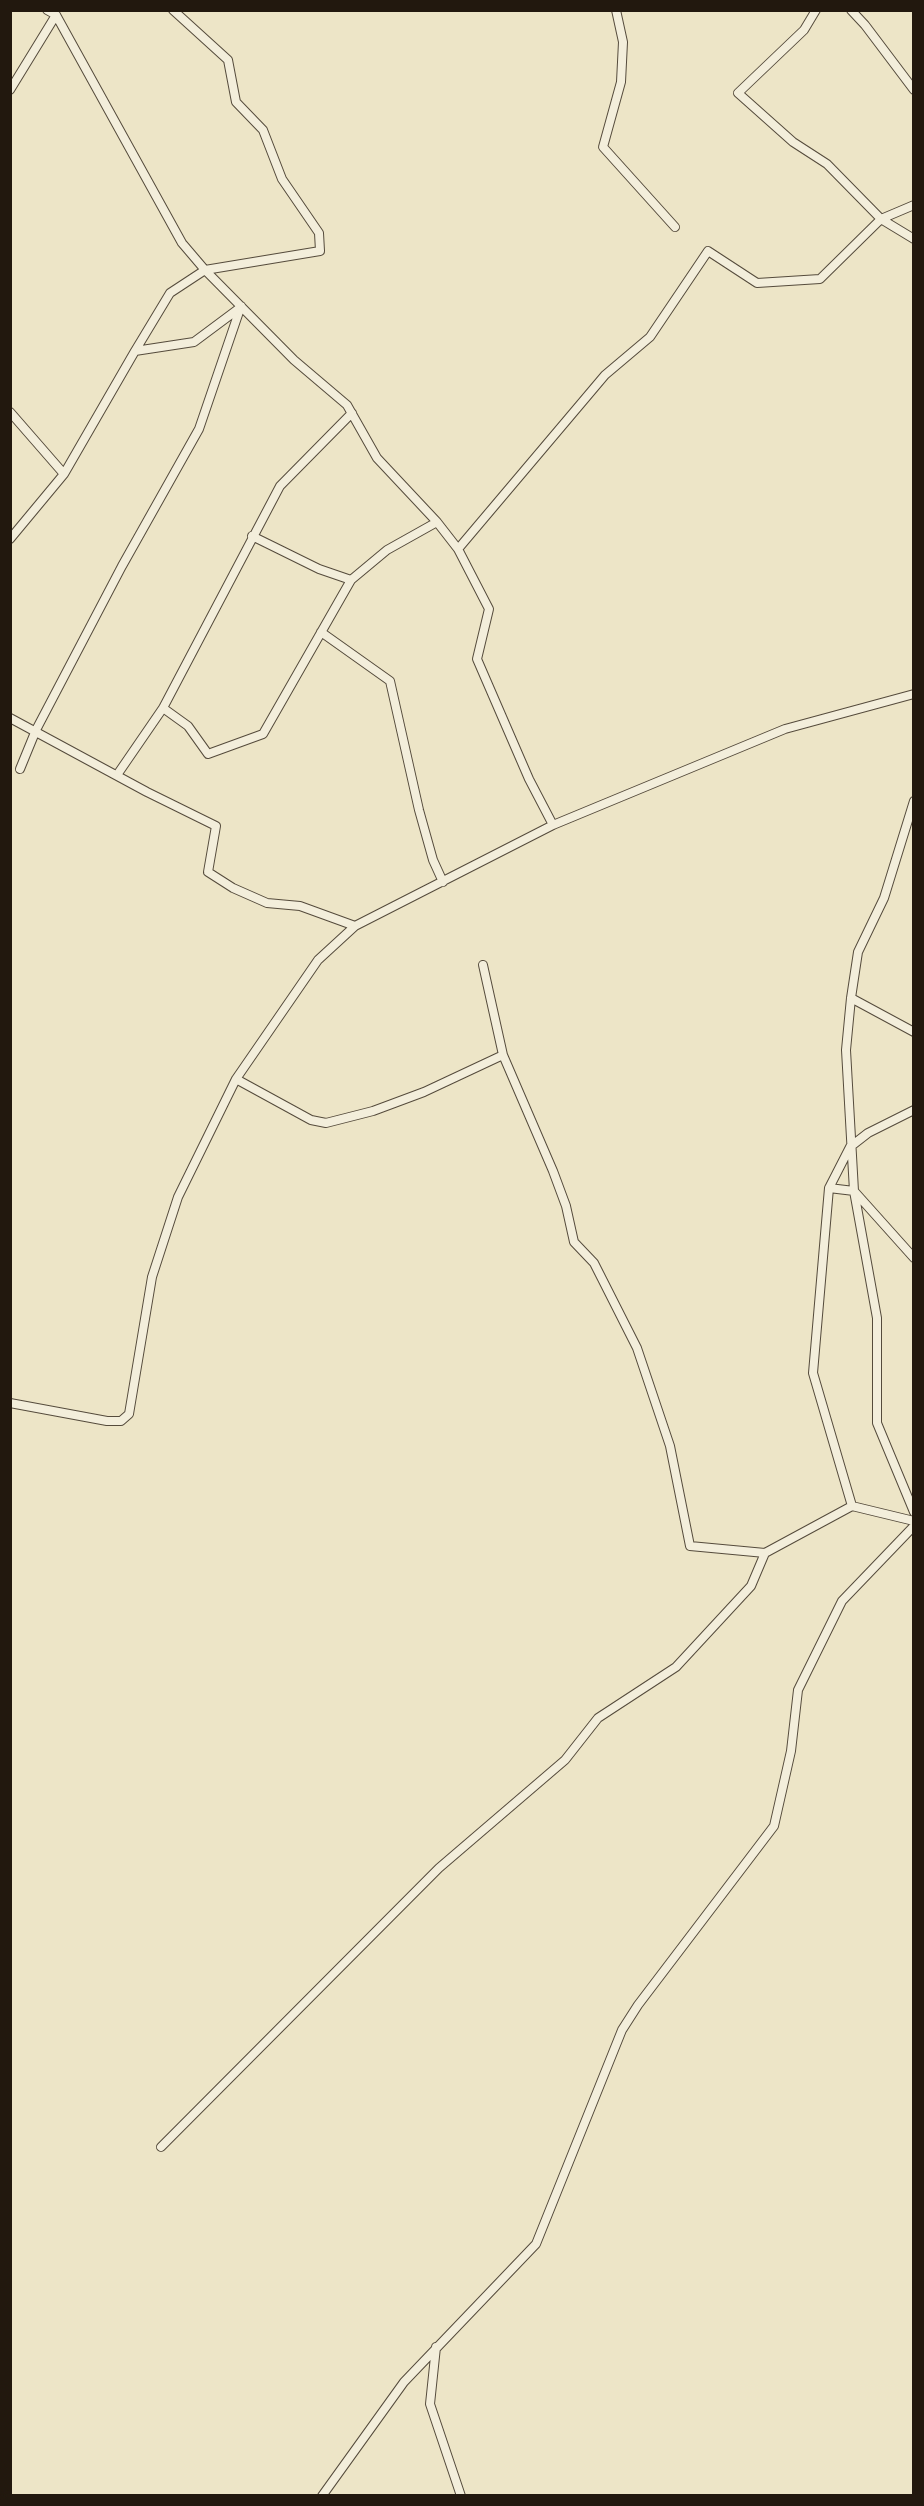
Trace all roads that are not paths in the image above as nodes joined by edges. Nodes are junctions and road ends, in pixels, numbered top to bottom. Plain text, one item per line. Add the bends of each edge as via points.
1 (47, 10) edge
2 (173, 10) edge
3 (616, 10) edge
4 (816, 10) edge
5 (850, 10) edge
6 (56, 15) junction
7 (10, 90) edge
8 (914, 90) edge
9 (914, 205) edge
10 (881, 219) junction
11 (675, 227) dead end
12 (914, 239) edge
13 (205, 270) junction
14 (241, 306) junction
15 (135, 351) junction
16 (10, 412) edge
17 (352, 413) junction
18 (64, 474) junction
19 (437, 522) junction
20 (252, 536) junction
21 (10, 539) edge
22 (458, 549) junction
23 (351, 580) junction
24 (321, 632) junction
25 (914, 694) edge
26 (163, 708) junction
27 (10, 718) edge
28 (36, 730) junction
29 (20, 769) dead end
30 (117, 775) junction
31 (914, 801) edge
32 (553, 825) junction
33 (443, 882) junction
34 (355, 926) junction
35 (483, 965) dead end
36 (850, 998) junction
37 (914, 1032) edge
38 (503, 1055) junction
39 (236, 1079) junction
40 (914, 1110) edge
41 (850, 1147) junction
42 (829, 1188) junction
43 (854, 1191) junction
44 (914, 1258) edge
45 (10, 1403) edge
46 (852, 1506) junction
47 (914, 1512) edge
48 (914, 1521) edge
49 (914, 1526) edge
50 (765, 1553) junction
51 (161, 2147) dead end
52 (436, 2346) junction
53 (322, 2496) edge
54 (461, 2496) edge

1 - 6 street
2 - 13 street via 228,60 236,102 263,130 282,180 319,233 320,251
3 - 11 street via 623,42 621,82 603,147
4 - 10 street via 804,30 738,93 793,142 827,164
5 - 8 street
6 - 7 street
6 - 13 street via 182,243
9 - 10 street
10 - 12 street
10 - 22 street via 820,279 757,283 708,251 650,337 605,375
13 - 14 street
13 - 15 street via 170,293
14 - 15 street via 194,342
14 - 17 street
14 - 28 street via 200,429
15 - 18 street
16 - 18 street
17 - 19 street via 377,458
17 - 20 street via 290,473
18 - 21 street
19 - 22 street
19 - 23 street via 387,550
20 - 23 street
20 - 26 street
22 - 32 street via 489,609 477,659
23 - 24 street
24 - 26 street via 263,734 208,754 188,726
24 - 33 street via 390,681 419,810
25 - 32 street via 785,729
26 - 30 street
27 - 28 street
28 - 29 street
28 - 30 street
30 - 34 street via 216,826 208,872 233,888 267,903 300,906
31 - 36 street via 884,898 858,952
32 - 33 street
33 - 34 street
34 - 39 street via 318,960
35 - 38 street
36 - 37 street
36 - 41 street via 846,1050
38 - 39 street via 424,1092 326,1123 311,1120
38 - 50 street via 553,1171 574,1242 594,1263 637,1348 670,1446 690,1546
39 - 45 street via 178,1197 152,1277 129,1414 121,1421 107,1421
40 - 41 street via 868,1133
41 - 42 street
41 - 43 street
42 - 43 street
42 - 46 street via 813,1372
43 - 44 street
43 - 47 street via 877,1318 877,1423
46 - 48 street
46 - 50 street
49 - 52 street via 842,1601 798,1690 791,1751 774,1826 622,2030 536,2244
50 - 51 street via 751,1586 676,1667 598,1718 565,1760 439,1868
52 - 53 street via 404,2382
52 - 54 street via 430,2404

